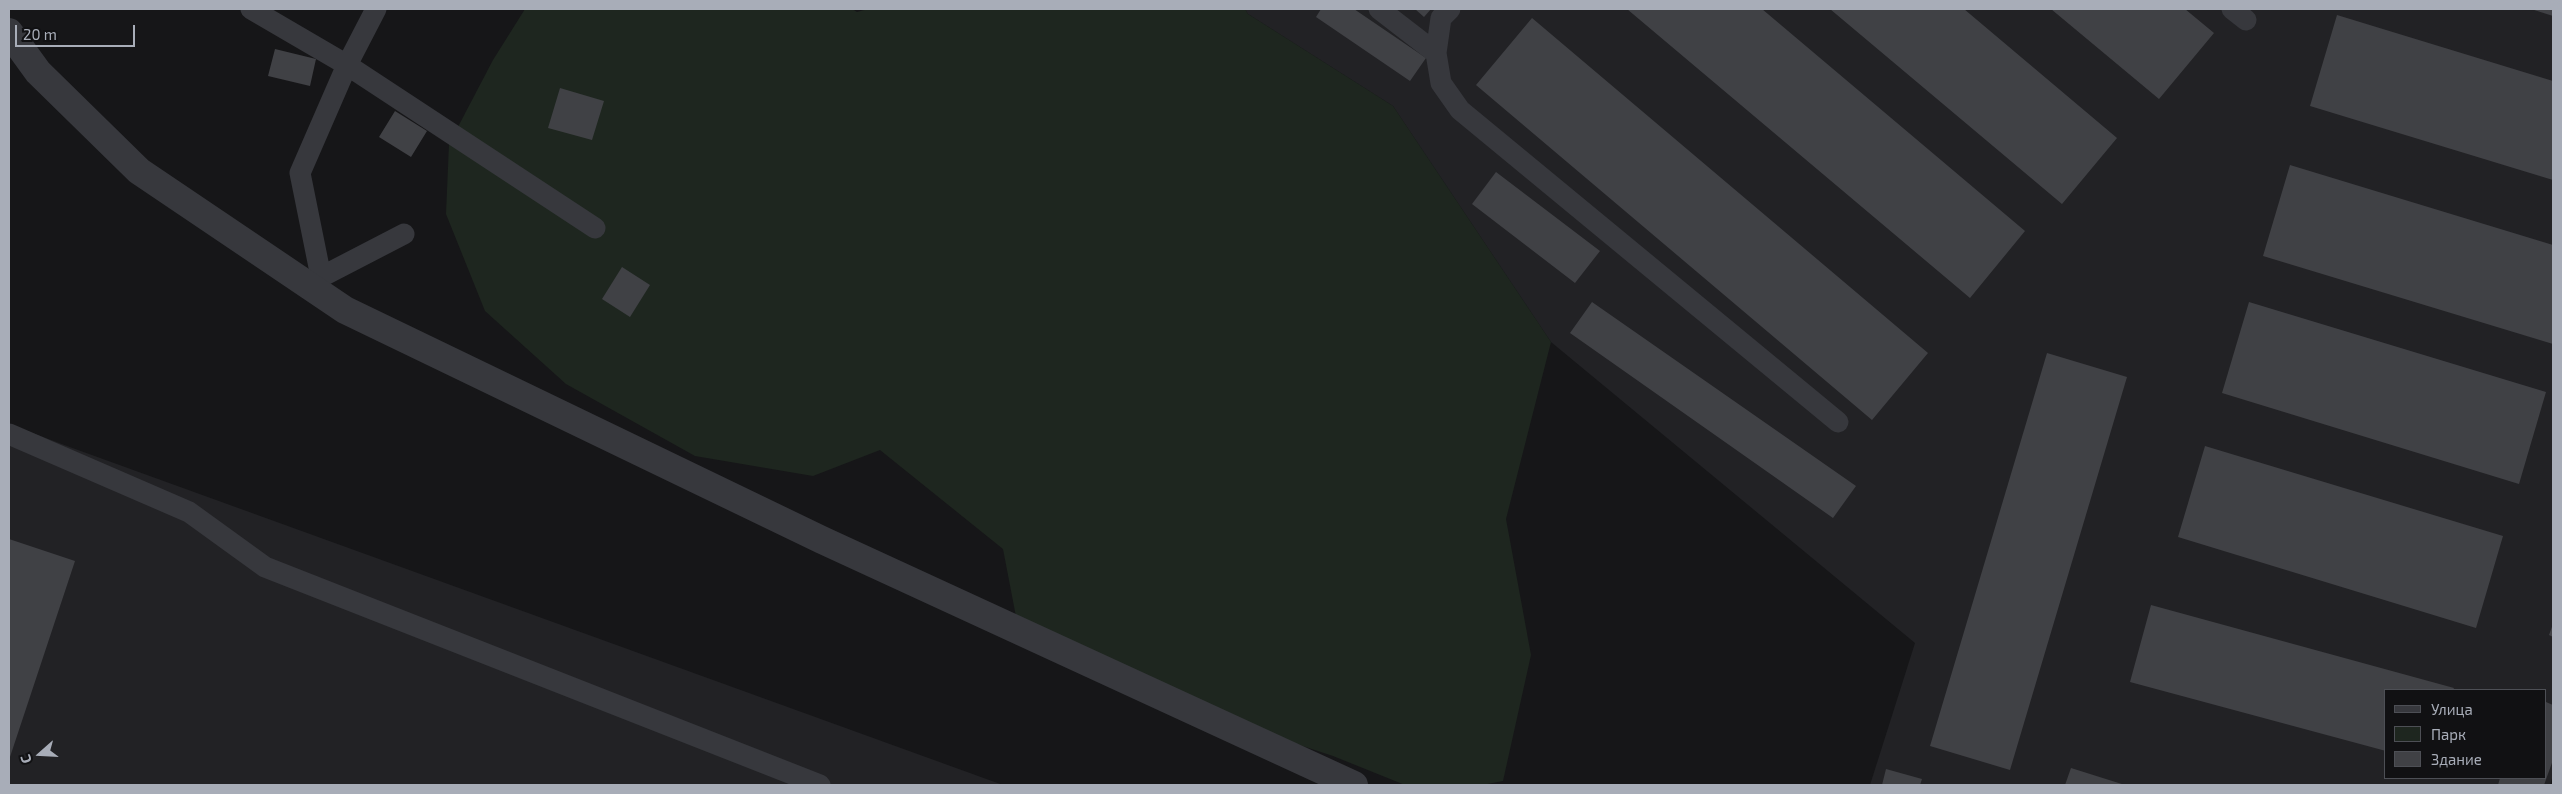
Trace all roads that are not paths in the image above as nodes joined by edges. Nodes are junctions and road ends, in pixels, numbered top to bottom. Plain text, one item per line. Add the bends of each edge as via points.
1 (251, 9) edge
2 (376, 9) edge
3 (1379, 9) edge
4 (1450, 9) edge
5 (9, 32) edge
6 (1436, 53) junction
7 (347, 65) junction
8 (596, 228) dead end
9 (404, 234) dead end
10 (1838, 422) dead end
11 (9, 434) edge
12 (820, 785) edge
13 (1354, 785) edge

1 - 7 lane
2 - 7 lane
3 - 6 lane
4 - 6 lane via 1441,18
5 - 13 street via 38,72 139,171 345,310 822,540
6 - 10 lane via 1441,83 1460,110
7 - 8 lane
7 - 9 lane via 300,173 320,277
11 - 12 lane via 189,512 265,567

